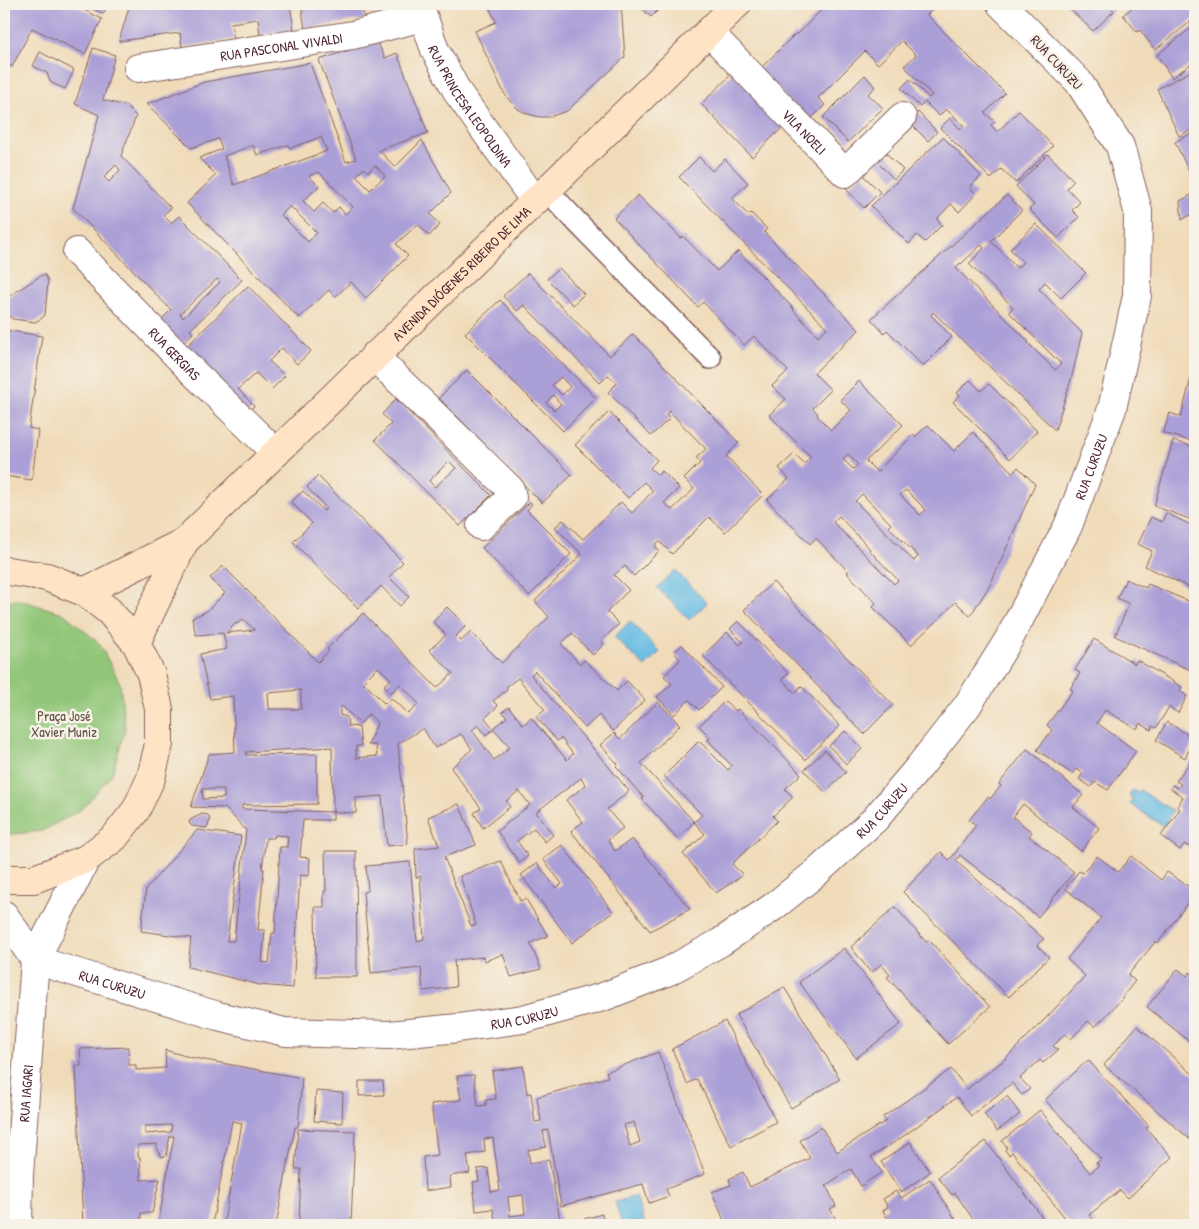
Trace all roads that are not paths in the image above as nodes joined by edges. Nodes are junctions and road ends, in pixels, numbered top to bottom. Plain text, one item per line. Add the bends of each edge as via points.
1 (738, 4) edge
2 (1001, 4) edge
3 (421, 10) edge
4 (709, 32) junction
5 (138, 68) dead end
6 (902, 117) dead end
7 (541, 195) junction
8 (77, 252) dead end
9 (374, 356) junction
10 (710, 358) dead end
11 (276, 453) junction
12 (481, 526) dead end
13 (184, 542) junction
14 (4, 571) edge
15 (84, 592) junction
16 (136, 643) junction
17 (86, 859) junction
18 (4, 879) edge
19 (4, 915) edge
20 (35, 960) junction
21 (18, 1225) edge

1 - 4 main road, AVENIDA DIÓGENES RIBEIRO DE LIMA
2 - 20 street, RUA CURUZU via 1078,80 1120,146 1138,211 1137,296 1112,409 1068,526 1009,639 967,706 875,819 773,907 695,957 603,997 523,1019 390,1036 285,1032 218,1016
3 - 5 street, RUA PASCONAL VIVALDI via 353,35
3 - 7 street, RUA PRINCESA LEOPOLDINA via 436,50 458,93
4 - 6 street, VILA NOELI via 845,173
4 - 7 main road, AVENIDA DIÓGENES RIBEIRO DE LIMA
7 - 9 main road, AVENIDA DIÓGENES RIBEIRO DE LIMA
7 - 10 lane via 576,221
8 - 11 street, RUA GERGIAS
9 - 11 main road, AVENIDA DIÓGENES RIBEIRO DE LIMA
9 - 12 street via 510,489 512,497
11 - 13 main road, AVENIDA DIÓGENES RIBEIRO DE LIMA
13 - 15 main road, AVENIDA DIÓGENES RIBEIRO DE LIMA
13 - 16 main road, AVENIDA DIÓGENES RIBEIRO DE LIMA
14 - 15 main road via 47,577
15 - 16 main road via 109,612
16 - 17 main road via 151,674 159,709 159,744 151,778 136,810 114,838
17 - 18 main road via 34,879
17 - 20 street, RUA IAGARI
19 - 20 street
20 - 21 street, RUA IAGARI

